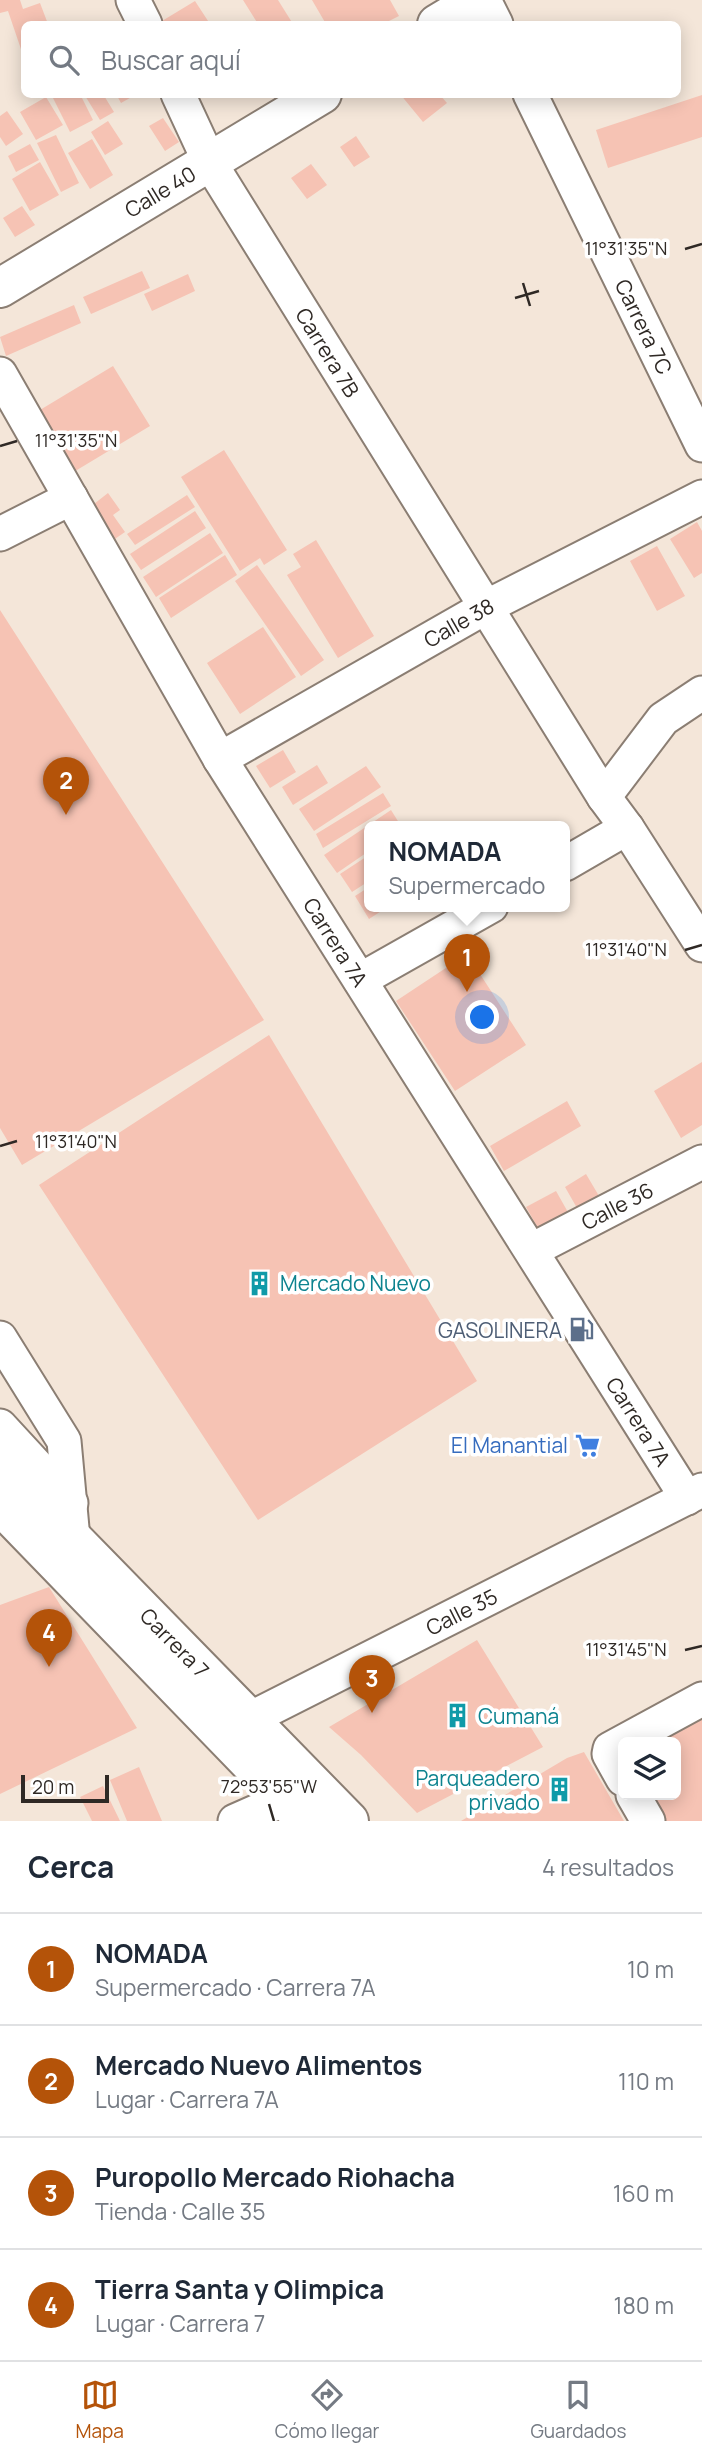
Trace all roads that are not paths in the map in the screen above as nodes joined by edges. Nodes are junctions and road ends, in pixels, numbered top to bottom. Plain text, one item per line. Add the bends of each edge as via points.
1 (133, 0) edge
2 (477, 0) edge
3 (484, 0) edge
4 (144, 21) edge
5 (442, 21) edge
6 (494, 21) edge
7 (180, 98) edge
8 (316, 98) edge
9 (532, 98) edge
10 (210, 163) junction
11 (0, 288) edge
12 (0, 374) edge
13 (702, 445) edge
14 (702, 497) edge
15 (71, 499) junction
16 (0, 534) edge
17 (485, 607) junction
18 (702, 693) edge
19 (220, 760) junction
20 (604, 797) junction
21 (627, 828) junction
22 (570, 861) edge
23 (481, 912) edge
24 (702, 945) edge
25 (360, 981) junction
26 (702, 1162) edge
27 (532, 1250) junction
28 (0, 1338) edge
29 (0, 1426) edge
30 (0, 1464) edge
31 (694, 1494) edge
32 (6, 1520) edge
33 (72, 1521) junction
34 (702, 1699) edge
35 (235, 1726) junction
36 (616, 1766) edge
37 (635, 1800) edge
38 (295, 1810) edge
39 (234, 1821) edge
40 (349, 1821) edge
41 (648, 1821) edge

1 - 4 street
2 - 5 main road
3 - 6 street
7 - 10 street, Carrera 7B
8 - 10 main road, Calle 40
9 - 13 street, Carrera 7C
10 - 11 main road, Calle 40
10 - 17 street, Carrera 7B
12 - 15 street, Carrera 7A
14 - 17 street, Calle 38
15 - 16 street
15 - 19 street, Carrera 7A
17 - 19 street, Calle 38
17 - 20 street, Carrera 7B
18 - 20 street via 663,719
19 - 25 street, Carrera 7A
20 - 21 street, Carrera 7B
21 - 22 street
21 - 24 street, Carrera 7B
23 - 25 street
25 - 27 street, Carrera 7A
26 - 27 street, Calle 36
27 - 31 street, Carrera 7A
28 - 33 street via 64,1441
29 - 33 street
30 - 33 main road, Carrera 7
31 - 35 street, Calle 35
32 - 35 main road, Carrera 7
33 - 35 main road, Carrera 7
34 - 36 street via 615,1745
35 - 38 main road, Carrera 7
35 - 40 main road, Carrera 7
37 - 41 street
38 - 39 street

